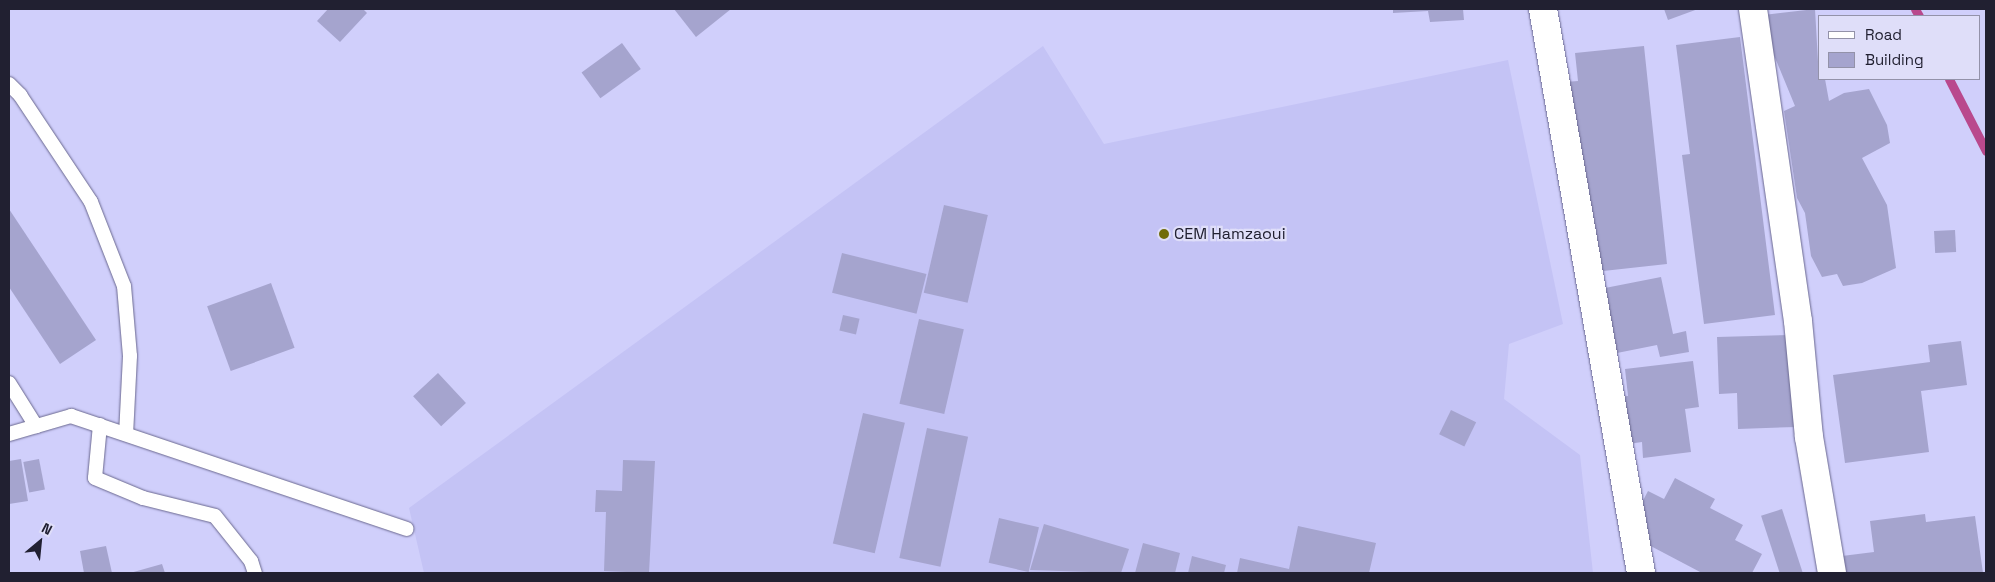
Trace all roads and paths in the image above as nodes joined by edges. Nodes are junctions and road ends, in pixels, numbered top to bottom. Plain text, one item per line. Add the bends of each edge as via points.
1 (1543, 9) edge
2 (1753, 9) edge
3 (9, 84) edge
4 (9, 384) edge
5 (100, 425) junction
6 (36, 426) junction
7 (9, 434) edge
8 (126, 434) junction
9 (407, 529) dead end
10 (255, 573) edge
11 (1641, 573) edge
12 (1832, 573) edge

1 - 11 street
2 - 12 street via 1798,321 1809,437
3 - 8 lane via 20,95 91,202 124,286 130,356
4 - 6 lane
5 - 6 lane via 71,416
5 - 8 lane
5 - 10 lane via 95,478 143,498 214,516 251,561
6 - 7 lane
8 - 9 lane

